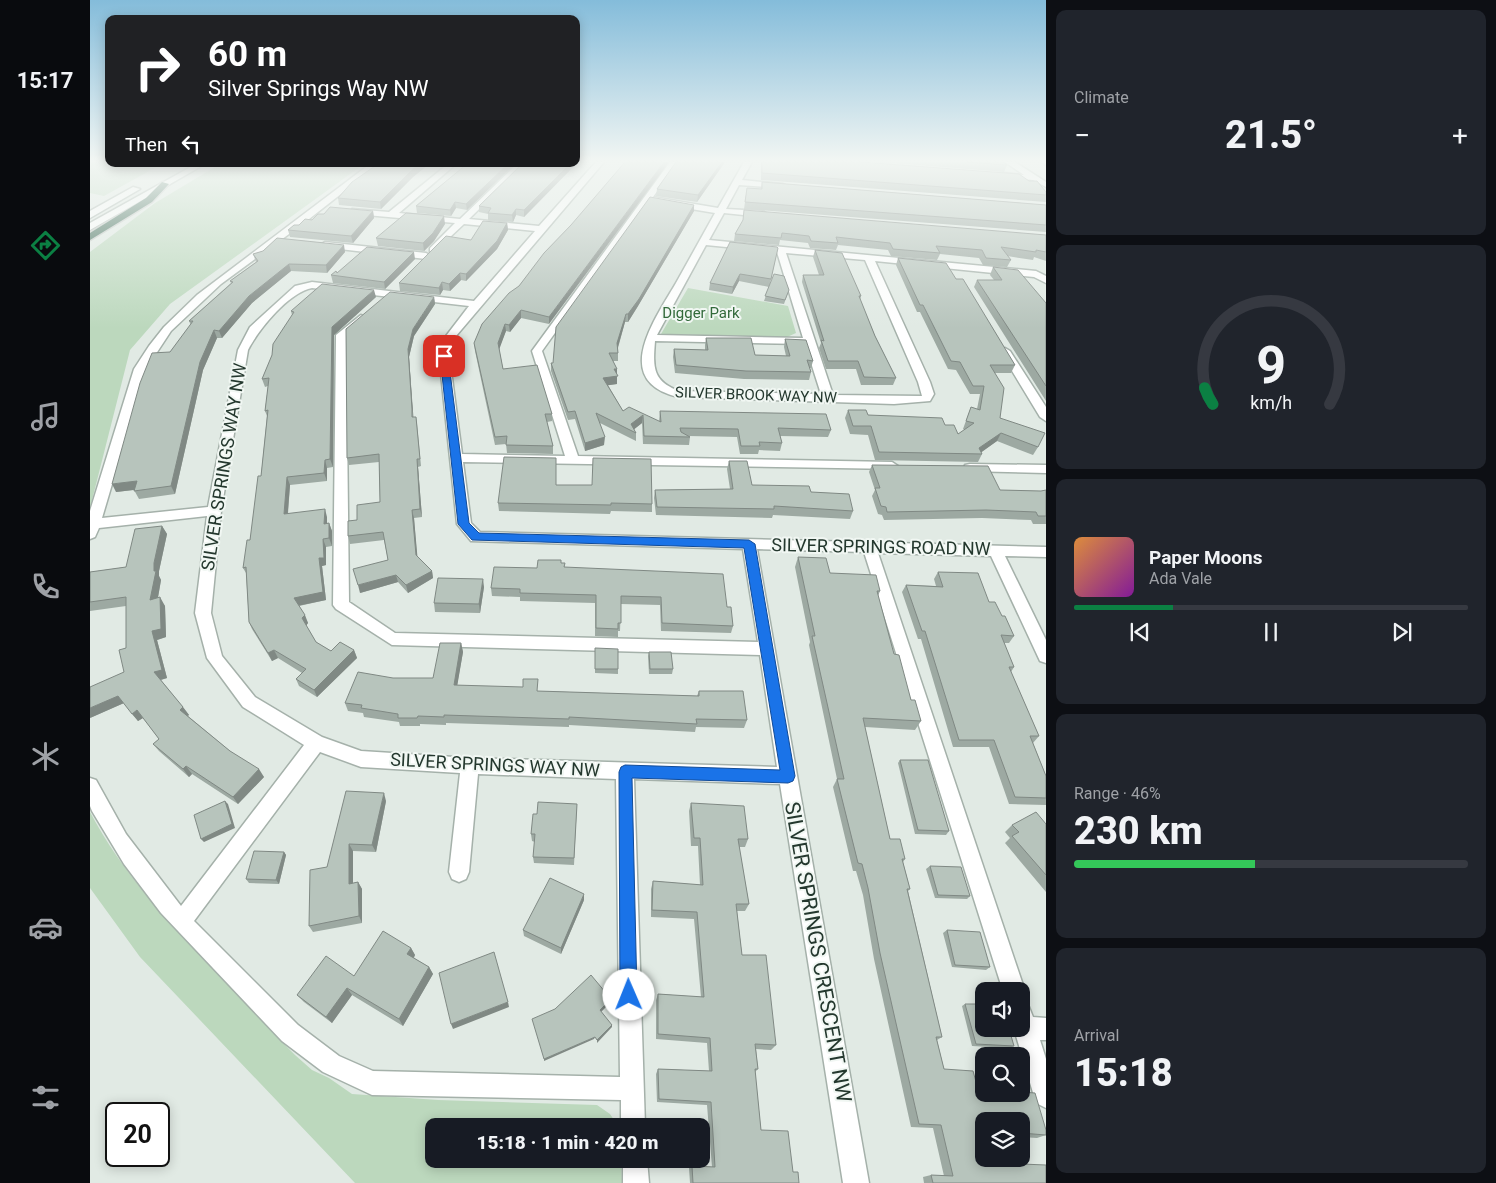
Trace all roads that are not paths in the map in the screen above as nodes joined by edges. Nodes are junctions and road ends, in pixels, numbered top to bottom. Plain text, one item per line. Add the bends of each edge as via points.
1 (107, 217) edge
2 (122, 217) edge
3 (307, 217) edge
4 (430, 217) edge
5 (467, 217) edge
6 (552, 217) edge
7 (634, 217) edge
8 (718, 217) edge
9 (464, 220) junction
10 (90, 227) edge
11 (542, 229) junction
12 (90, 237) edge
13 (276, 240) junction
14 (295, 242) edge
15 (704, 242) junction
16 (314, 244) edge
17 (781, 251) junction
18 (426, 256) junction
19 (870, 260) junction
20 (954, 266) junction
21 (413, 270) edge
22 (962, 280) edge
23 (1046, 280) edge
24 (399, 283) edge
25 (388, 294) junction
26 (477, 304) junction
27 (650, 338) junction
28 (808, 341) junction
29 (1001, 345) edge
30 (828, 398) junction
31 (1046, 418) edge
32 (456, 458) junction
33 (573, 460) junction
34 (908, 466) edge
35 (957, 467) edge
36 (1046, 469) edge
37 (214, 511) junction
38 (91, 529) edge
39 (749, 544) junction
40 (869, 547) junction
41 (995, 550) junction
42 (1046, 552) edge
43 (768, 649) junction
44 (1046, 656) edge
45 (316, 743) junction
46 (470, 766) junction
47 (625, 772) junction
48 (788, 776) junction
49 (90, 786) edge
50 (459, 872) dead end
51 (181, 922) junction
52 (1011, 982) edge
53 (1031, 1024) edge
54 (630, 1089) junction
55 (1046, 1096) edge
56 (632, 1118) edge
57 (635, 1168) edge
58 (636, 1183) edge
59 (856, 1183) edge

1 - 10 street
2 - 12 highway
3 - 13 street
4 - 9 street
5 - 9 street
6 - 11 street
7 - 33 street via 536,351
8 - 15 street, SILVER BROOK WAY NW
9 - 11 street
9 - 18 street
11 - 26 street
13 - 14 street
13 - 38 street via 199,296 152,348 140,370
15 - 17 street
15 - 27 street, SILVER BROOK WAY NW
16 - 18 street
17 - 19 street
17 - 28 street
18 - 21 street
19 - 20 street
19 - 30 street, SILVER BROOK WAY NW via 928,394 926,399 918,401
20 - 22 street
20 - 23 street via 1036,274
24 - 25 street
25 - 26 street, SILVER SPRINGS WAY NW
25 - 37 street, SILVER SPRINGS WAY NW via 312,285 298,288 254,329 243,350
25 - 43 street via 341,335 341,605 392,639
26 - 32 street via 452,336 444,356
27 - 28 street
27 - 30 street, SILVER BROOK WAY NW via 651,375 655,384 665,390 678,394
28 - 30 street
29 - 31 street
32 - 33 street
32 - 39 street, SILVER SPRINGS ROAD NW via 464,524 476,537
33 - 34 street
35 - 36 street
37 - 38 street
37 - 45 street, SILVER SPRINGS WAY NW via 203,613 215,658 250,702
39 - 40 street, SILVER SPRINGS ROAD NW
39 - 43 street, SILVER SPRINGS CRESCENT NW
40 - 41 street, SILVER SPRINGS ROAD NW
40 - 52 street
41 - 42 street, SILVER SPRINGS ROAD NW
41 - 44 street
43 - 48 street, SILVER SPRINGS CRESCENT NW
45 - 46 street, SILVER SPRINGS WAY NW via 361,759
45 - 51 street
46 - 47 street, SILVER SPRINGS WAY NW
46 - 50 street
47 - 48 street, SILVER SPRINGS WAY NW
47 - 54 street
48 - 59 street, SILVER SPRINGS CRESCENT NW
49 - 51 street via 125,853
51 - 54 street via 290,1033 331,1064 372,1083
53 - 55 street
54 - 56 street
57 - 58 street

